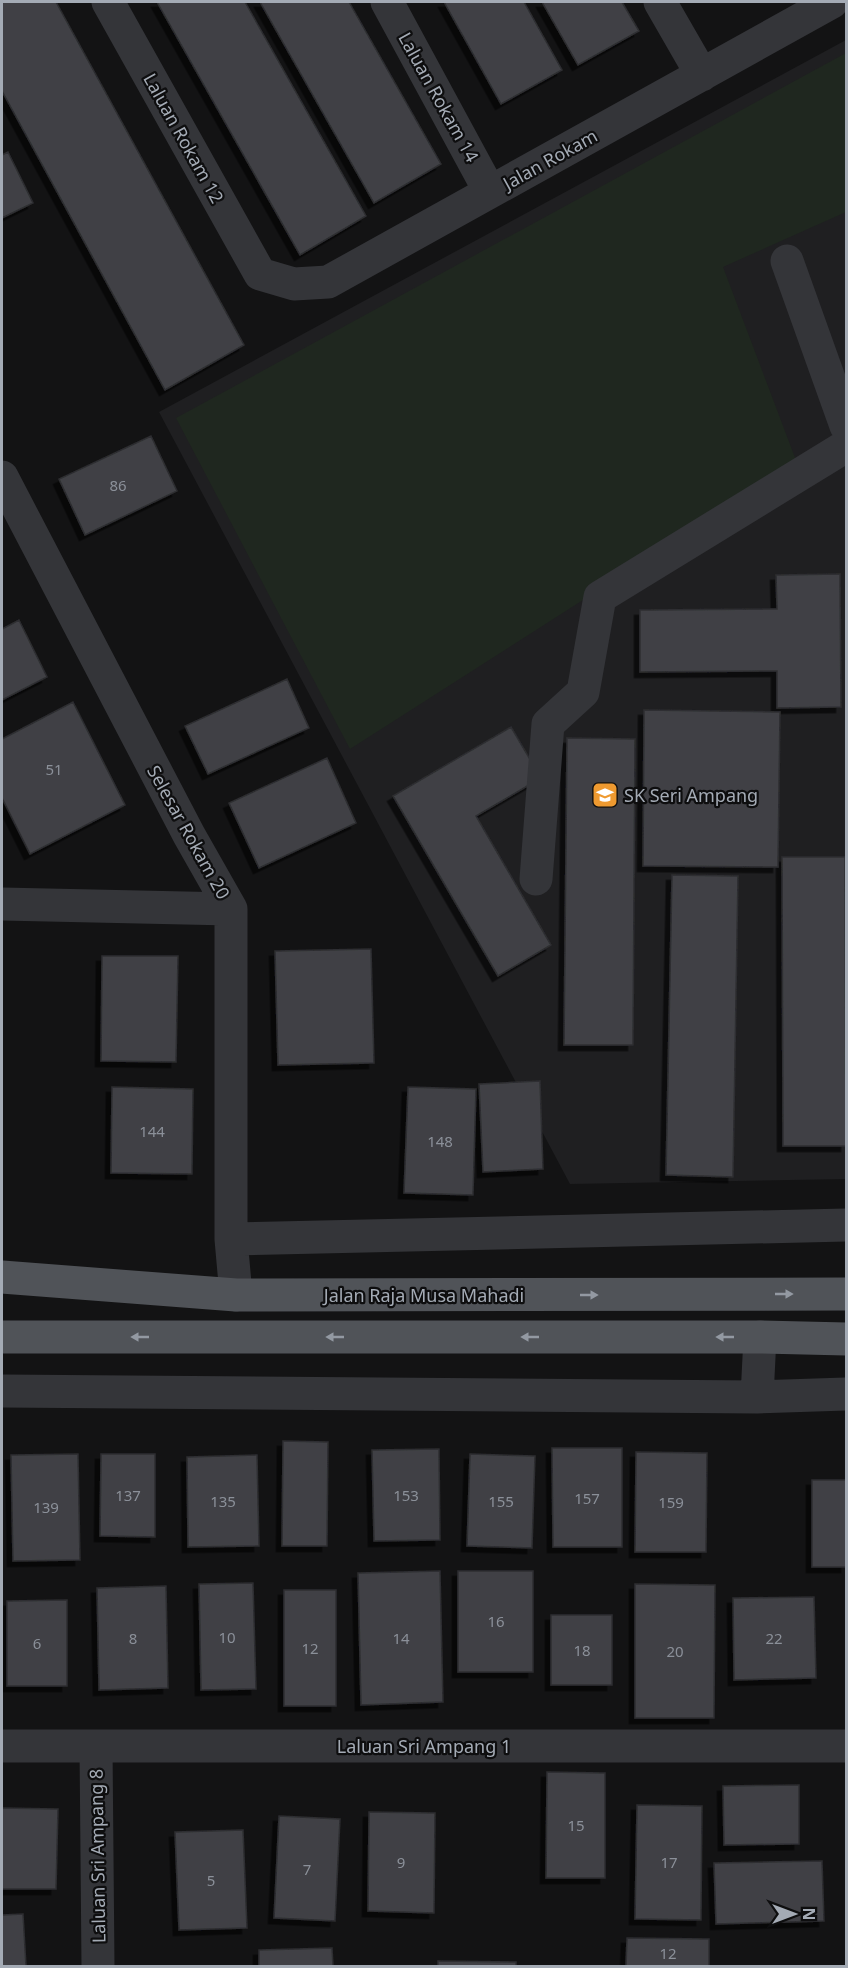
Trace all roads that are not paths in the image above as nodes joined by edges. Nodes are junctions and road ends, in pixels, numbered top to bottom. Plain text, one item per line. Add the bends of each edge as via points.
1 (108, 2) edge
2 (387, 2) edge
3 (660, 2) edge
4 (831, 2) edge
5 (702, 75) junction
6 (490, 192) junction
7 (787, 261) dead end
8 (260, 274) joint
9 (846, 426) edge
10 (846, 446) edge
11 (2, 477) edge
12 (536, 879) dead end
13 (2, 904) edge
14 (231, 909) junction
15 (846, 1224) edge
16 (231, 1239) junction
17 (2, 1277) edge
18 (846, 1294) edge
19 (2, 1295) edge
20 (236, 1295) junction
21 (2, 1337) edge
22 (760, 1337) junction
23 (846, 1339) edge
24 (2, 1390) edge
25 (846, 1394) edge
26 (757, 1397) junction
27 (2, 1746) edge
28 (96, 1746) junction
29 (846, 1746) edge
30 (98, 1966) edge

1 - 8 street, Laluan Rokam 12
2 - 6 street, Laluan Rokam 14
3 - 5 street
4 - 5 street, Jalan Rokam
5 - 6 street, Jalan Rokam
6 - 8 street, Jalan Rokam via 328,282 294,285
7 - 9 street
10 - 12 street via 600,597 583,692 548,724
11 - 14 street, Selesar Rokam 20
13 - 14 street
14 - 16 street, Selesar Rokam 20
15 - 16 street
16 - 20 street, Selesar Rokam 20
17 - 20 main road, Jalan Raja Musa Mahadi
20 -> 18 main road, Jalan Raja Musa Mahadi
19 - 20 main road
22 -> 21 main road
22 - 23 main road
22 - 26 street
24 - 26 street
25 - 26 street
27 - 28 street, Laluan Sri Ampang 1
28 - 29 street, Laluan Sri Ampang 1
28 - 30 street, Laluan Sri Ampang 8

